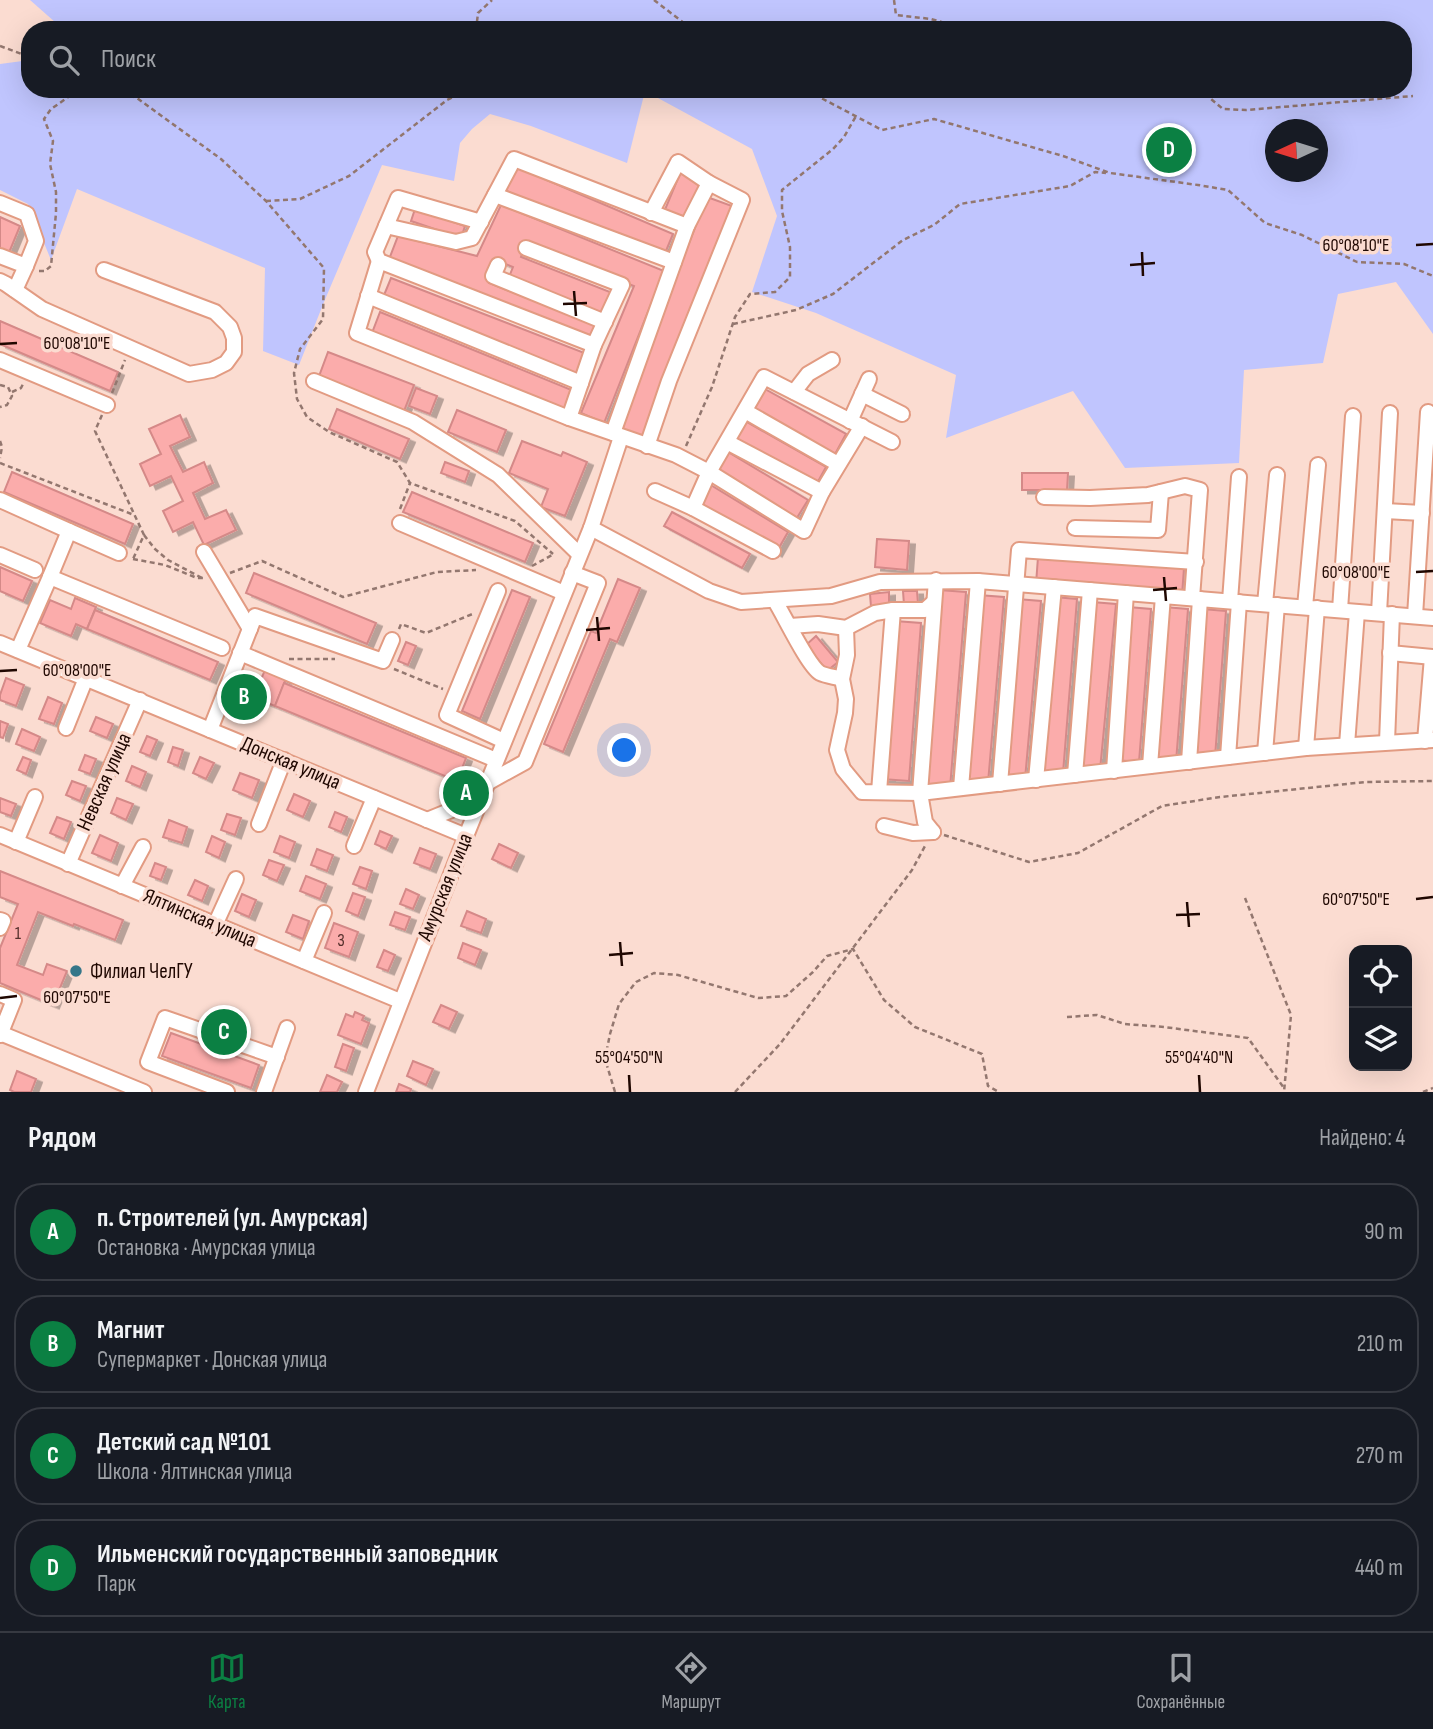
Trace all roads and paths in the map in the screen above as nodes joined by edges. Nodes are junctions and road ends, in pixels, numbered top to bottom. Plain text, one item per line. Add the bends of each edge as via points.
1 (492, 0) edge
2 (654, 0) edge
3 (667, 0) edge
4 (894, 0) edge
5 (664, 8) junction
6 (477, 21) edge
7 (681, 21) edge
8 (938, 21) edge
9 (0, 46) edge
10 (21, 54) edge
11 (67, 98) edge
12 (137, 98) edge
13 (451, 98) edge
14 (822, 98) edge
15 (1211, 98) edge
16 (1389, 98) edge
17 (856, 116) junction
18 (1110, 173) junction
19 (709, 183) junction
20 (495, 195) junction
21 (266, 201) junction
22 (0, 203) edge
23 (652, 213) junction
24 (481, 222) junction
25 (386, 226) junction
26 (687, 226) junction
27 (526, 248) dead end
28 (0, 256) edge
29 (379, 261) junction
30 (674, 262) junction
31 (498, 265) dead end
32 (26, 266) junction
33 (104, 270) dead end
34 (1433, 276) edge
35 (0, 281) edge
36 (15, 290) junction
37 (368, 296) junction
38 (605, 322) junction
39 (733, 324) junction
40 (594, 345) junction
41 (131, 348) junction
42 (0, 360) edge
43 (832, 360) dead end
44 (870, 379) dead end
45 (314, 381) dead end
46 (580, 383) junction
47 (0, 385) edge
48 (794, 392) junction
49 (862, 394) junction
50 (107, 405) junction
51 (0, 407) edge
52 (745, 411) junction
53 (1428, 412) dead end
54 (1390, 413) dead end
55 (901, 414) dead end
56 (1353, 416) dead end
57 (569, 418) junction
58 (856, 423) junction
59 (617, 435) junction
60 (0, 441) edge
61 (727, 442) junction
62 (891, 442) dead end
63 (647, 446) junction
64 (680, 457) junction
65 (0, 461) edge
66 (838, 464) junction
67 (1318, 465) dead end
68 (709, 472) junction
69 (1277, 475) dead end
70 (1239, 477) dead end
71 (410, 483) junction
72 (655, 491) dead end
73 (822, 492) junction
74 (1161, 492) junction
75 (1044, 497) dead end
76 (0, 500) edge
77 (693, 508) junction
78 (1385, 511) junction
79 (1422, 513) junction
80 (135, 515) junction
81 (400, 523) joint
82 (591, 528) junction
83 (1075, 528) dead end
84 (69, 531) junction
85 (144, 535) junction
86 (574, 550) junction
87 (774, 551) dead end
88 (204, 552) dead end
89 (119, 553) joint
90 (553, 554) junction
91 (0, 555) edge
92 (133, 559) junction
93 (1196, 562) junction
94 (35, 570) dead end
95 (477, 570) dead end
96 (572, 573) junction
97 (519, 574) junction
98 (50, 577) junction
99 (219, 577) junction
100 (202, 578) junction
101 (936, 580) junction
102 (978, 581) junction
103 (1016, 584) junction
104 (1054, 587) junction
105 (1090, 590) junction
106 (498, 591) dead end
107 (564, 593) junction
108 (1126, 593) junction
109 (1163, 596) junction
110 (1196, 598) junction
111 (775, 601) junction
112 (934, 602) junction
113 (1234, 602) junction
114 (1271, 605) junction
115 (492, 607) junction
116 (1311, 608) junction
117 (893, 610) junction
118 (1340, 610) junction
119 (1357, 612) junction
120 (1386, 614) junction
121 (1415, 616) junction
122 (1433, 618) edge
123 (790, 626) junction
124 (846, 628) junction
125 (250, 629) junction
126 (392, 640) joint
127 (0, 643) edge
128 (222, 648) dead end
129 (18, 650) junction
130 (240, 653) junction
131 (359, 653) junction
132 (1390, 653) junction
133 (1433, 657) edge
134 (383, 661) junction
135 (270, 666) junction
136 (86, 678) junction
137 (842, 679) junction
138 (456, 693) junction
139 (140, 700) junction
140 (66, 728) dead end
141 (210, 730) junction
142 (504, 741) junction
143 (1429, 741) edge
144 (1387, 742) junction
145 (1347, 745) junction
146 (1306, 748) junction
147 (1265, 753) junction
148 (1228, 757) junction
149 (284, 760) junction
150 (496, 760) junction
151 (1189, 762) junction
152 (1150, 766) junction
153 (1114, 771) junction
154 (1075, 775) junction
155 (1036, 780) junction
156 (1433, 781) edge
157 (487, 783) junction
158 (1000, 784) junction
159 (961, 788) junction
160 (879, 792) junction
161 (920, 793) junction
162 (35, 797) dead end
163 (374, 798) junction
164 (481, 798) junction
165 (427, 820) junction
166 (259, 824) dead end
167 (884, 826) dead end
168 (933, 832) junction
169 (0, 835) edge
170 (466, 836) junction
171 (16, 842) junction
172 (354, 846) dead end
173 (142, 847) dead end
174 (68, 864) junction
175 (236, 879) dead end
176 (122, 886) junction
177 (1245, 898) dead end
178 (324, 913) dead end
179 (0, 920) edge
180 (215, 925) junction
181 (0, 928) edge
182 (852, 949) junction
183 (304, 961) junction
184 (0, 994) edge
185 (400, 1001) junction
186 (1067, 1017) dead end
187 (287, 1028) dead end
188 (0, 1034) edge
189 (277, 1057) junction
190 (1433, 1087) edge
191 (1284, 1090) edge
192 (144, 1092) edge
193 (227, 1092) edge
194 (264, 1092) edge
195 (366, 1092) edge
196 (615, 1092) edge
197 (735, 1092) edge
198 (999, 1092) edge
199 (1423, 1092) edge

1 - 6 path via 478,13
2 - 5 path
3 - 5 path
4 - 8 path via 895,15
5 - 7 path
9 - 10 path
11 - 32 path via 44,119 53,141 50,164 56,192 51,266 37,271
12 - 21 path via 210,151
13 - 21 path via 349,176 300,199
14 - 17 path
15 - 16 path via 1223,109 1247,110
17 - 18 path via 883,130 934,119
17 - 39 path via 833,149 782,190 790,277 775,292 750,294
18 - 34 path via 1228,190 1265,223 1302,234 1357,262 1404,264
18 - 39 path via 1095,172 1070,186 960,204 934,225 903,240 833,294 796,310
19 - 23 street via 678,162
19 - 26 street, Амурская улица
19 - 63 street via 742,200 668,381
20 - 23 street via 514,159
20 - 24 street
20 - 30 street
21 - 71 path via 324,268 323,318 300,349 294,373 297,399 307,417 329,432 397,462
22 - 32 street via 27,214 36,241
23 - 26 street
24 - 25 street via 472,238 456,242
24 - 25 street via 398,198
25 - 29 street via 375,251
26 - 30 street, Амурская улица
27 - 38 street via 622,285
28 - 32 street
29 - 37 street
29 - 40 street
30 - 59 street, Амурская улица
31 - 38 street via 493,276
32 - 36 street
33 - 41 street via 215,312 234,338 234,352 226,363 189,374
35 - 36 street
36 - 41 street via 41,309
37 - 46 street
37 - 57 street via 357,333
38 - 40 street
39 - 64 path via 712,387
40 - 46 street
41 - 50 path
42 - 50 street
43 - 48 street via 808,374
44 - 49 street
45 - 86 street via 413,422 498,475
46 - 57 street
47 - 51 path via 8,387 12,396
48 - 52 street via 764,377
48 - 58 street
49 - 55 street
49 - 58 street
50 - 80 path via 95,431
52 - 61 street
52 - 66 street
53 - 79 street
54 - 78 street
56 - 118 street
57 - 59 street
58 - 62 street
58 - 66 street
59 - 63 street
59 - 82 street, Амурская улица
60 - 65 path
61 - 68 street
61 - 73 street
63 - 64 street
64 - 68 street
65 - 80 path
66 - 73 street
67 - 116 street
68 - 73 street via 804,531
68 - 77 street
69 - 114 street
70 - 113 street
71 - 81 path
71 - 90 path via 515,521
72 - 77 street
74 - 75 street
74 - 83 street via 1158,530
74 - 93 street via 1185,486 1200,490
76 - 84 street
77 - 87 street
78 - 79 street
78 - 120 street
79 - 121 street
80 - 85 path
81 - 97 street
82 - 86 street, Амурская улица
82 - 111 street via 709,591 741,602
84 - 89 street
84 - 98 street
85 - 92 path
85 - 100 path via 168,560
86 - 90 path
86 - 96 street, Амурская улица
88 - 99 street
89 - 92 path
90 - 97 path
91 - 94 street
92 - 100 path
93 - 103 street via 1019,550
93 - 110 street
95 - 99 path via 437,572 343,597 262,562
96 - 107 street, Амурская улица
96 - 157 street via 598,583 524,762
97 - 107 street
98 - 128 street
98 - 129 street
99 - 100 path
99 - 125 street
101 - 102 street
101 - 111 street via 880,582 831,596
101 - 112 street
102 - 103 street
102 - 159 street
103 - 104 street
103 - 158 street
104 - 105 street
104 - 155 street
105 - 108 street
105 - 154 street
106 - 115 street
107 - 142 street, Амурская улица
108 - 109 street
108 - 153 street
109 - 110 street
109 - 152 street
110 - 113 street
110 - 151 street
111 - 123 street
112 - 117 street via 925,610
112 - 161 street
113 - 114 street
113 - 148 street
114 - 116 street
114 - 147 street
115 - 126 path via 426,633 401,624
115 - 138 street
116 - 118 street
116 - 146 street
117 - 124 street via 875,612
117 - 160 street
118 - 119 street
119 - 120 street
119 - 145 street
120 - 121 street
120 - 132 street
121 - 122 street
123 - 124 street
123 - 137 street via 819,672
124 - 137 street
125 - 130 street
125 - 131 street via 255,616
126 - 134 street
127 - 129 street, Донская улица
129 - 136 street, Донская улица
130 - 135 street
130 - 141 street
131 - 134 street
131 - 135 path via 331,660 289,659
132 - 133 street
132 - 144 street
133 - 143 street
134 - 138 path via 396,671
135 - 150 street
136 - 139 street, Донская улица
136 - 140 street
137 - 160 street via 846,706 837,750 840,760 862,792
138 - 142 street via 447,715
139 - 141 street, Донская улица
139 - 174 street, Невская улица
141 - 149 street, Донская улица
142 - 150 street, Амурская улица
143 - 144 street
144 - 145 street
145 - 146 street
146 - 147 street
147 - 148 street
148 - 151 street
149 - 163 street, Донская улица
149 - 166 street
150 - 157 street, Амурская улица
151 - 152 street
152 - 153 street
153 - 154 street
154 - 155 street
155 - 158 street
156 - 168 path via 1366,782 1162,806 1078,853 1029,862
157 - 164 street, Амурская улица
158 - 159 street
159 - 161 street
160 - 161 street
161 - 168 street via 925,822
162 - 171 street
163 - 165 street, Донская улица
163 - 172 street
164 - 165 street
164 - 170 street, Амурская улица
165 - 170 street, Донская улица
167 - 168 street
168 - 182 path via 912,870
169 - 171 street, Ялтинская улица
170 - 185 street, Амурская улица
171 - 174 street, Ялтинская улица
173 - 176 street
174 - 176 street, Ялтинская улица
175 - 180 street
176 - 180 street, Ялтинская улица
177 - 191 path via 1291,1015
178 - 183 street
179 - 181 street
180 - 183 street, Ялтинская улица
182 - 196 path via 827,956 786,996 758,998 678,975 654,973 636,982 619,1004 605,1059
182 - 197 path via 780,1044
182 - 198 path via 884,1000 915,1027 982,1054 988,1086
183 - 185 street, Ялтинская улица
184 - 188 street via 14,1000
185 - 195 street, Амурская улица
186 - 191 path via 1097,1015 1125,1024 1248,1038
187 - 189 street
188 - 192 street
189 - 193 street via 165,1018 148,1062
189 - 194 street
190 - 199 path

